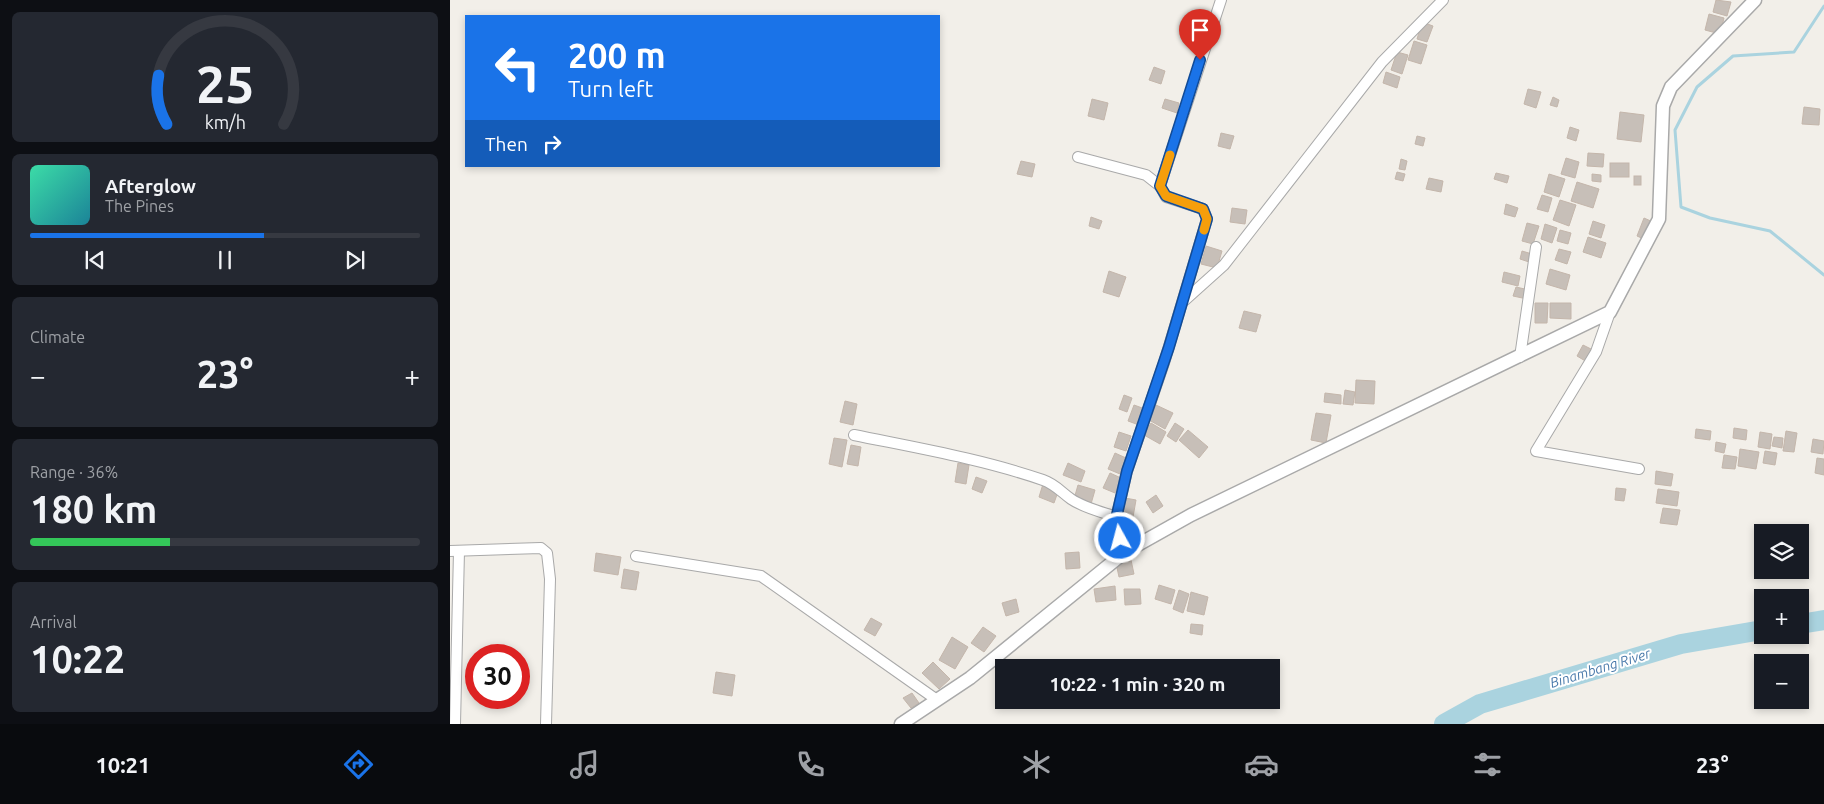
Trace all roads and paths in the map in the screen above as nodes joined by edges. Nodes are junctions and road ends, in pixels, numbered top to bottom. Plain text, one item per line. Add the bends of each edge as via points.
1 (1221, 0) edge
2 (1443, 0) edge
3 (1755, 0) edge
4 (1078, 157) dead end
5 (1160, 186) junction
6 (1536, 247) dead end
7 (1184, 300) junction
8 (1610, 312) junction
9 (1520, 357) junction
10 (854, 435) dead end
11 (1638, 469) dead end
12 (1117, 517) junction
13 (455, 551) edge
14 (1125, 552) junction
15 (636, 556) dead end
16 (937, 700) junction
17 (455, 724) edge
18 (546, 724) edge
19 (902, 724) edge

1 - 5 street
2 - 7 street via 1382,62 1224,265
3 - 8 street via 1671,87 1663,106 1659,219
4 - 5 street via 1146,175
5 - 7 street via 1166,196 1203,209 1207,219
6 - 9 street
7 - 12 street via 1127,471
8 - 9 street
8 - 11 street via 1596,352 1536,451
9 - 14 street via 1191,516
10 - 12 street via 970,460 1043,480 1056,485 1083,506
12 - 14 street via 1115,523
13 - 17 street
13 - 18 street via 541,548 547,553 550,579
14 - 16 street via 970,678
15 - 16 street via 762,576
16 - 19 street

